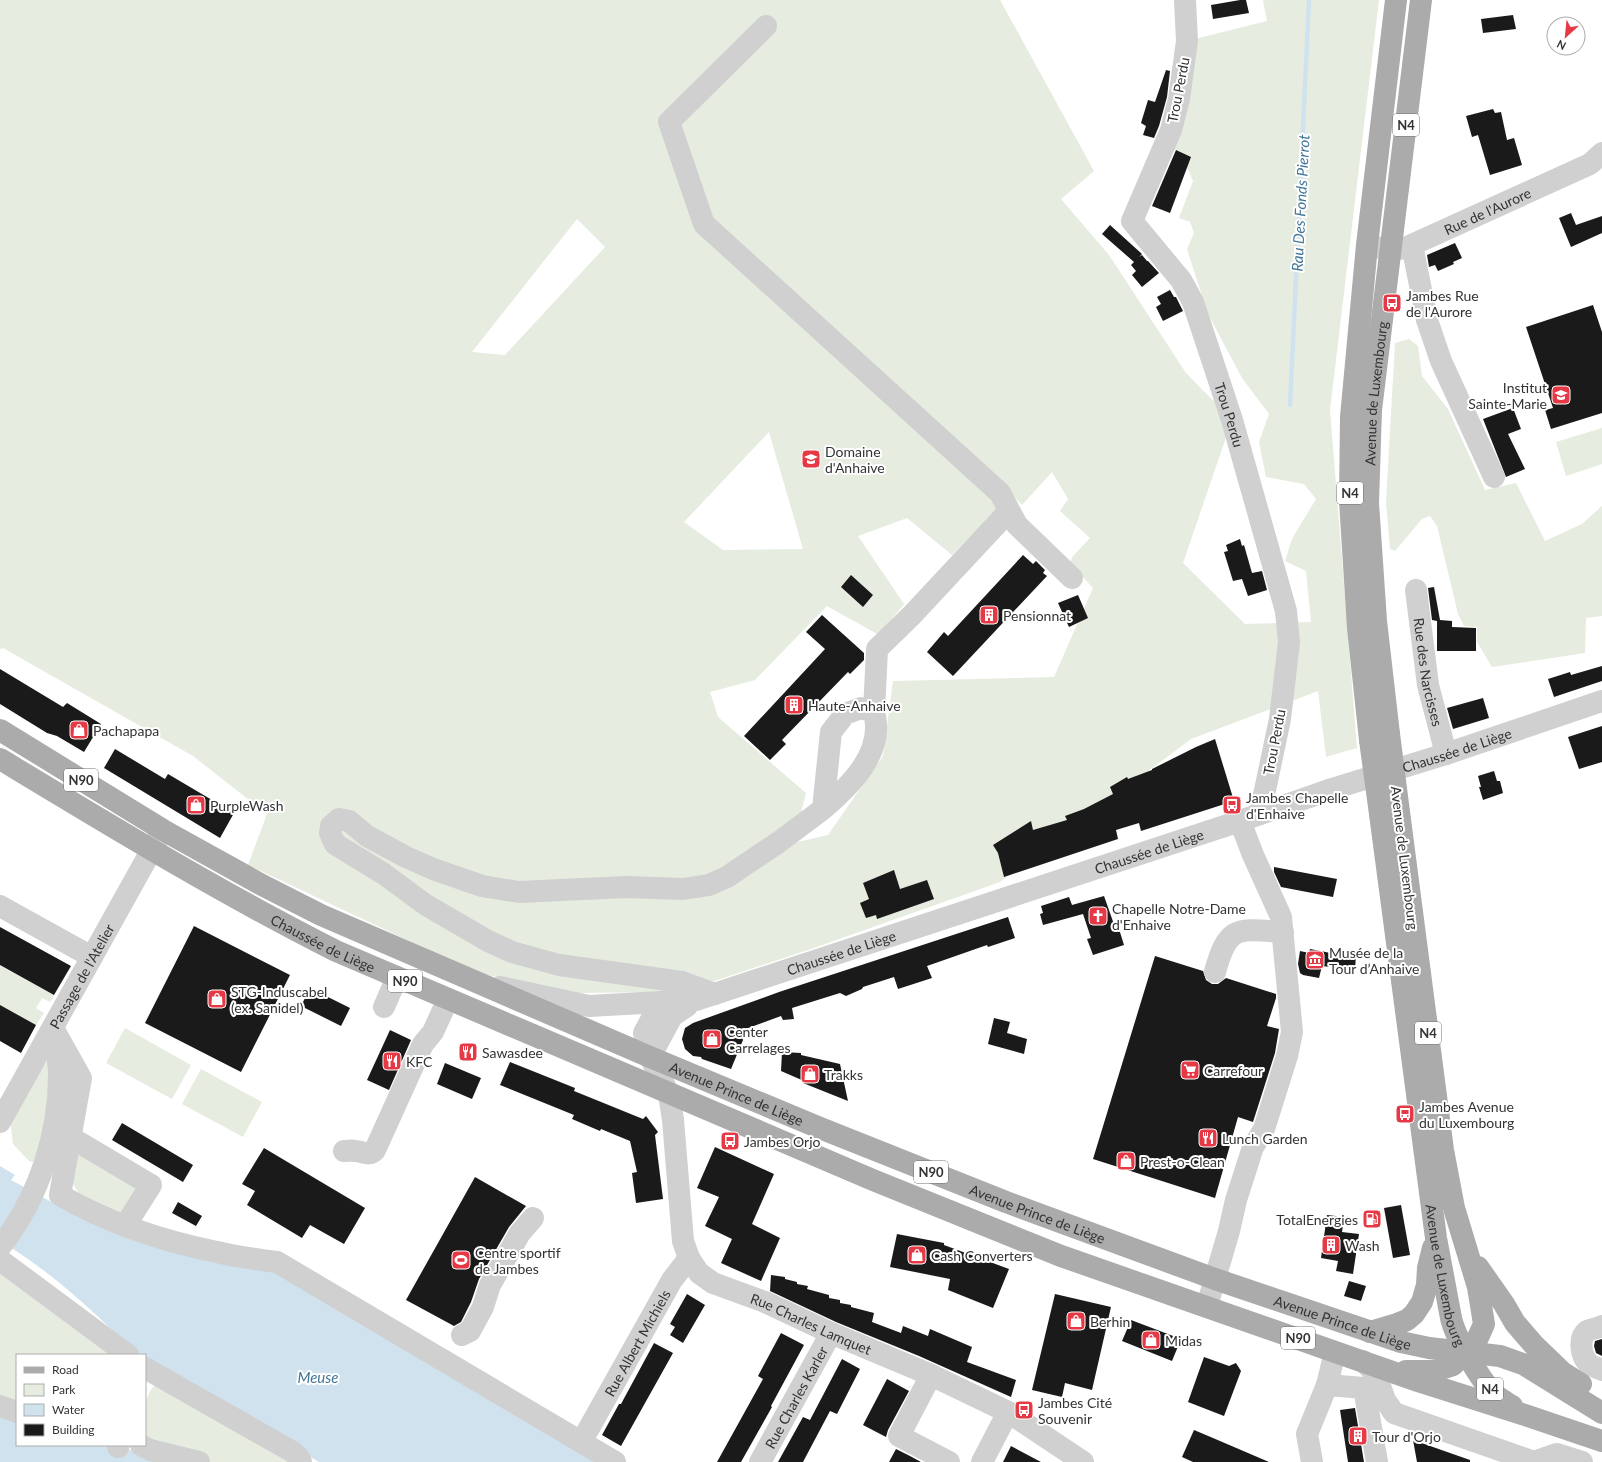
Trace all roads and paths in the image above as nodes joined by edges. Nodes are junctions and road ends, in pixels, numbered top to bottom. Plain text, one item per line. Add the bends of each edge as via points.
1 (1185, 0) edge
2 (1396, 0) edge
3 (1421, 0) edge
4 (766, 26) dead end
5 (1602, 153) edge
6 (1367, 245) junction
7 (1412, 245) junction
8 (1390, 250) junction
9 (1494, 477) dead end
10 (1009, 511) junction
11 (1072, 578) dead end
12 (1416, 590) dead end
13 (1602, 701) edge
14 (874, 712) junction
15 (0, 730) edge
16 (1380, 737) junction
17 (1446, 754) junction
18 (1, 763) edge
19 (822, 809) junction
20 (1390, 813) junction
21 (1250, 817) junction
22 (163, 830) junction
23 (151, 850) junction
24 (0, 906) edge
25 (1283, 932) junction
26 (92, 957) junction
27 (1215, 972) dead end
28 (397, 977) junction
29 (480, 983) junction
30 (706, 997) junction
31 (448, 999) junction
32 (671, 1002) junction
33 (384, 1007) dead end
34 (52, 1028) junction
35 (650, 1057) junction
36 (669, 1094) junction
37 (0, 1122) edge
38 (70, 1137) junction
39 (344, 1151) dead end
40 (533, 1218) dead end
41 (125, 1226) junction
42 (1436, 1238) junction
43 (0, 1247) edge
44 (1468, 1252) junction
45 (689, 1258) junction
46 (0, 1260) edge
47 (1216, 1279) junction
48 (1206, 1306) junction
49 (1602, 1326) edge
50 (1370, 1332) junction
51 (831, 1333) junction
52 (462, 1335) dead end
53 (1335, 1352) junction
54 (1467, 1352) junction
55 (127, 1354) edge
56 (1363, 1362) junction
57 (146, 1369) edge
58 (1389, 1370) junction
59 (1602, 1370) edge
60 (931, 1375) junction
61 (1327, 1385) junction
62 (1602, 1398) edge
63 (0, 1406) edge
64 (16, 1412) edge
65 (1008, 1412) junction
66 (1602, 1413) edge
67 (1525, 1415) junction
68 (588, 1430) dead end
69 (1602, 1441) edge
70 (143, 1446) edge
71 (942, 1461) edge
72 (199, 1462) edge
73 (301, 1462) edge
74 (615, 1462) edge
75 (760, 1462) edge
76 (982, 1462) edge
77 (1083, 1462) edge
78 (1312, 1462) edge
79 (1377, 1462) edge
80 (1582, 1462) edge

1 - 21 street, Trou Perdu via 1187,42 1179,100 1171,130 1132,221 1181,280 1192,302 1232,420 1286,611 1288,642 1280,719
2 - 6 main road, Avenue de Luxembourg / N4
3 - 8 main road, Avenue de Luxembourg / N4
4 - 10 street via 669,122 704,224 1000,493
5 - 7 street, Rue de l'Aurore via 1590,164
6 - 8 street, Rue de l'Aurore
6 - 16 main road, Avenue de Luxembourg / N4 via 1351,417 1350,501 1358,628
7 - 8 street, Rue de l'Aurore
7 - 9 street via 1427,320 1441,361
8 - 16 main road, Avenue de Luxembourg / N4 via 1371,410 1368,503
10 - 11 street via 1017,525
10 - 14 street via 877,649
12 - 17 street, Rue des Narcisses via 1428,685
13 - 17 street, Chaussée de Liège
14 - 19 street via 874,743 862,770
14 - 19 street via 861,708 844,714 831,732
15 - 22 main road, Chaussée de Liège / N90
16 - 20 main road, Avenue de Luxembourg / N4, bridge
17 - 21 street, Chaussée de Liège
18 - 23 main road, Chaussée de Liège / N90
19 - 30 street via 727,877 709,885 683,889 626,887 518,892 482,886 406,857 367,836 349,821 339,819 331,826 330,833 335,844 384,874 426,905 512,952 559,965 682,982
20 - 42 main road, Avenue de Luxembourg / N4
20 - 44 main road, Avenue de Luxembourg / N4 via 1443,1150 1454,1208
21 - 25 street via 1253,854 1281,917
21 - 30 street, Chaussée de Liège
22 - 23 street, Passage de l'Atelier
22 - 29 main road, Chaussée de Liège / N90 via 321,915
23 - 26 street, Passage de l'Atelier
23 - 28 main road, Chaussée de Liège / N90 via 289,928 336,952
24 - 26 street
25 - 27 street via 1246,930 1236,933 1228,938 1224,945
25 - 47 street via 1292,1032 1264,1129 1252,1147
26 - 34 street, Passage de l'Atelier
28 - 31 main road, Chaussée de Liège / N90
28 - 33 street
29 - 32 street, Chaussée de Liège via 589,1006
29 - 35 main road, Avenue Prince de Liège / N90
30 - 32 street, Chaussée de Liège
30 - 35 street, Chaussée de Liège via 672,1016
31 - 36 main road, Chaussée de Liège / N90
31 - 39 street via 433,1032 423,1044 375,1150 368,1154
32 - 35 street via 652,1018 644,1033
34 - 37 street, Passage de l'Atelier
34 - 38 street via 81,1078
34 - 43 street via 59,1069 58,1099 50,1148 32,1196
35 - 36 street
35 - 47 main road, Avenue Prince de Liège / N90 via 1006,1202
36 - 45 street, Rue Charles Lamquet via 683,1240
36 - 48 main road, Avenue Prince de Liège / N90 via 972,1221 1061,1256
38 - 41 street via 60,1195 84,1209
38 - 41 street via 151,1185
40 - 52 street via 520,1233 490,1285 483,1307 470,1331
41 - 74 street via 170,1241 277,1262
42 - 50 main road via 1422,1302 1414,1314 1407,1320
42 - 54 main road, Avenue de Luxembourg / N4 via 1453,1327
44 - 54 main road, Avenue de Luxembourg via 1478,1287 1484,1324 1476,1342
44 - 62 main road, N4 via 1515,1323 1534,1345 1562,1372
45 - 51 street, Rue Charles Lamquet via 699,1273 713,1283 765,1302
45 - 68 street, Rue Albert Michiels via 672,1280
46 - 55 street
47 - 48 street
47 - 50 main road, Avenue Prince de Liège / N90
48 - 53 main road, Avenue Prince de Liège / N90
49 - 59 street via 1587,1332 1581,1343 1583,1356 1588,1363
50 - 54 main road, Avenue Prince de Liège / N90 via 1429,1348
51 - 60 street, Rue Charles Lamquet
51 - 75 street, Rue Charles Karler
53 - 56 main road, Avenue Prince de Liège / N90
53 - 61 street
54 - 58 main road via 1453,1365 1435,1371
54 - 66 main road, Avenue Prince de Liège / N90 via 1500,1356 1523,1364
54 - 67 main road, N4 via 1492,1392
56 - 58 main road, Avenue Prince de Liège / N90
56 - 80 street via 1376,1374 1385,1400 1394,1413 1534,1462 1558,1454
57 - 73 street via 292,1452
58 - 67 main road, Avenue Prince de Liège / N90 via 1473,1400
60 - 65 street, Rue Charles Lamquet
60 - 71 street via 899,1436
61 - 78 street via 1308,1434
61 - 79 street via 1364,1388
63 - 64 street
65 - 76 street
65 - 77 street, Rue Charles Lamquet
67 - 69 main road, Avenue Prince de Liège / N4
70 - 72 street

